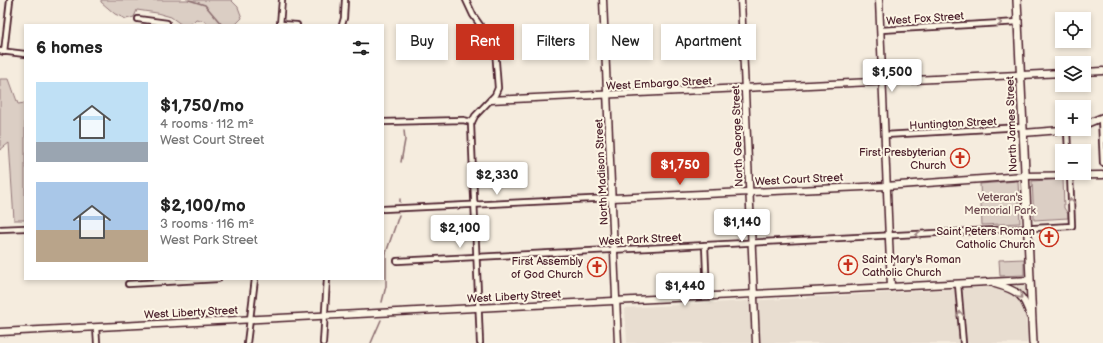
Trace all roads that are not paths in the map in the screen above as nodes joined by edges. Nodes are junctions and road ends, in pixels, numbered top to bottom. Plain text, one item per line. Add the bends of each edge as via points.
1 (10, 0) edge
2 (282, 0) edge
3 (345, 0) edge
4 (466, 0) edge
5 (603, 0) edge
6 (741, 0) edge
7 (879, 0) edge
8 (1017, 0) edge
9 (138, 19) dead end
10 (1019, 22) junction
11 (166, 24) edge
12 (280, 24) edge
13 (342, 24) edge
14 (880, 30) junction
15 (2, 52) edge
16 (24, 54) edge
17 (1103, 71) edge
18 (1091, 72) edge
19 (1055, 73) edge
20 (1020, 74) junction
21 (883, 82) junction
22 (746, 88) junction
23 (608, 95) junction
24 (491, 100) junction
25 (1102, 118) edge
26 (384, 122) edge
27 (472, 122) junction
28 (1091, 122) edge
29 (1022, 130) junction
30 (1055, 131) edge
31 (885, 135) junction
32 (1103, 146) edge
33 (1103, 163) edge
34 (1055, 175) edge
35 (1091, 175) edge
36 (1103, 175) edge
37 (1024, 176) junction
38 (1070, 180) edge
39 (886, 186) junction
40 (750, 192) junction
41 (612, 198) junction
42 (476, 205) junction
43 (384, 210) edge
44 (1027, 227) junction
45 (24, 228) edge
46 (0, 229) edge
47 (889, 237) junction
48 (751, 242) junction
49 (705, 245) junction
50 (615, 250) junction
51 (477, 256) junction
52 (398, 261) dead end
53 (186, 280) edge
54 (255, 280) edge
55 (327, 280) edge
56 (1030, 280) junction
57 (992, 282) junction
58 (128, 284) dead end
59 (958, 284) junction
60 (891, 287) junction
61 (754, 294) junction
62 (707, 296) junction
63 (616, 301) junction
64 (478, 307) junction
65 (324, 315) junction
66 (249, 319) junction
67 (1032, 324) junction
68 (96, 327) junction
69 (0, 332) edge
70 (97, 343) edge
71 (247, 343) edge
72 (323, 343) edge
73 (480, 343) edge
74 (618, 343) edge
75 (756, 343) edge
76 (963, 343) edge
77 (1033, 343) edge

1 - 15 street
2 - 12 street
3 - 13 street
4 - 24 street via 494,50 498,88
5 - 23 street, North Madison Street
6 - 22 street, North George Street
7 - 14 street
8 - 10 main road, North James Street
9 - 11 street
14 -> 10 street, West Fox Street
10 - 20 main road, North James Street
14 - 21 street
15 - 16 street
17 - 18 street
19 - 20 street, West Embargo Street
20 - 21 street, West Embargo Street
20 - 29 main road, North James Street
21 - 22 street, West Embargo Street
21 - 31 street
22 - 23 street, West Embargo Street
22 - 40 street, North George Street
23 - 24 street, West Embargo Street
23 - 41 street, North Madison Street
24 - 27 street
25 - 28 street
25 - 32 street
26 - 27 street
27 - 42 street
29 - 30 street
29 - 31 street, Huntington Street
29 - 37 main road, North James Street
31 - 39 street
32 - 33 street
34 - 37 street, West Court Street
35 - 36 street, West Court Street
37 - 39 street, West Court Street
37 - 44 main road, North James Street
44 -> 38 street, West Park Street via 1072,226
39 - 40 street, West Court Street
39 - 47 street
40 - 41 street, West Court Street
40 - 48 street, North George Street
41 - 42 street, West Court Street
41 - 50 street, North Madison Street
42 - 43 street, West Court Street
42 - 51 street
44 -> 47 street, West Park Street
44 - 56 main road, North James Street
45 - 46 street
47 - 48 street, West Park Street
47 - 60 street
48 - 49 street, West Park Street
48 - 61 street, North George Street
49 - 50 street, West Park Street
49 - 62 street
50 - 51 street, West Park Street
50 - 63 street, North Madison Street
51 - 52 street, West Park Street
51 - 64 street
53 - 58 street
54 - 66 street
55 - 65 street
56 - 57 street, West Liberty Street
56 - 67 main road, North James Street
57 - 59 street, West Liberty Street
57 -> 67 street via 1015,290 1020,295
59 - 60 street, West Liberty Street
76 -> 59 street
60 - 61 street, West Liberty Street
61 - 62 street, West Liberty Street
61 - 75 street, North George Street
62 - 63 street, West Liberty Street
63 - 64 street, West Liberty Street
63 - 74 street, North Madison Street
64 - 65 street, West Liberty Street
64 - 73 street
65 - 66 street, West Liberty Street
65 - 72 street
66 - 68 street, West Liberty Street
66 - 71 street
67 - 77 main road, North James Street
68 - 69 street, West Liberty Street
68 - 70 street

